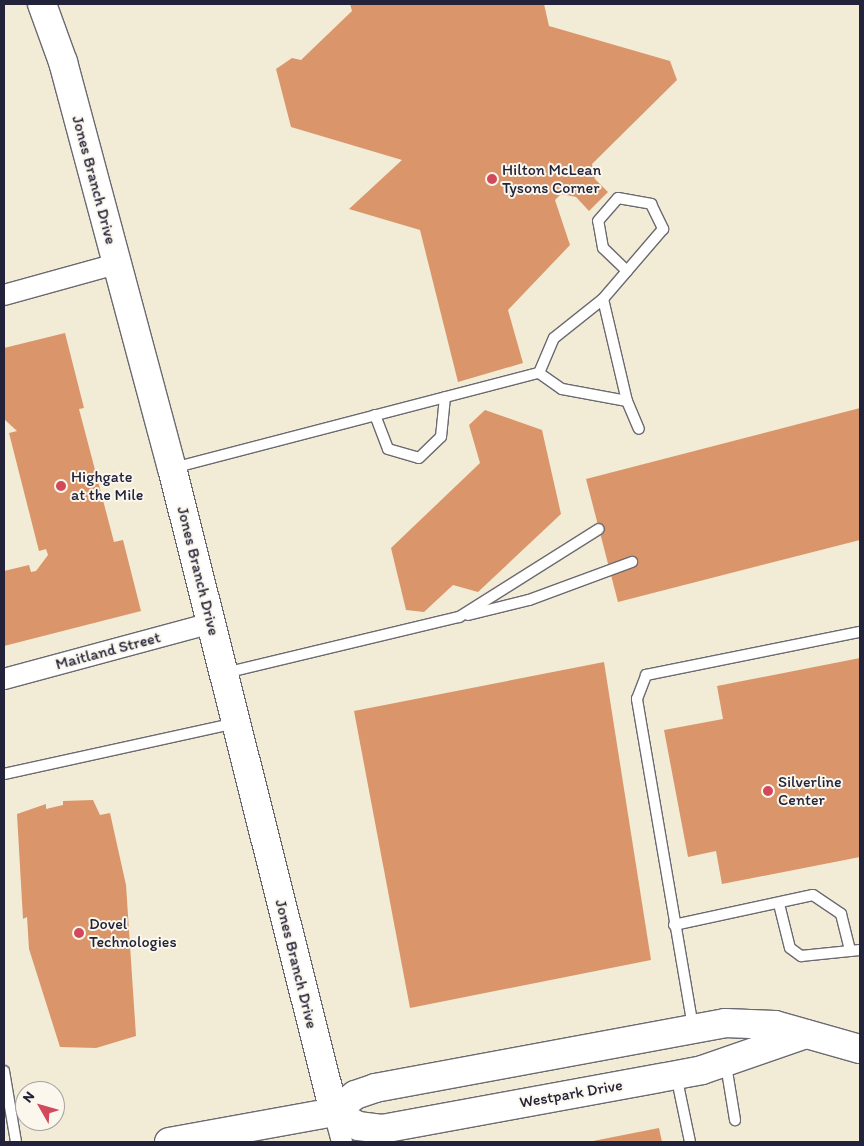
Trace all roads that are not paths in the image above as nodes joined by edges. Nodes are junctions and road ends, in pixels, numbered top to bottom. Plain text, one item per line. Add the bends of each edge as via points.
1 (42, 4) edge
2 (116, 264) junction
3 (627, 271) junction
4 (4, 295) edge
5 (603, 299) junction
6 (540, 373) junction
7 (446, 397) junction
8 (627, 401) junction
9 (375, 415) junction
10 (639, 429) dead end
11 (172, 468) junction
12 (599, 529) dead end
13 (632, 562) dead end
14 (460, 617) junction
15 (211, 623) junction
16 (860, 632) edge
17 (222, 674) junction
18 (4, 678) edge
19 (235, 723) junction
20 (4, 774) edge
21 (778, 904) junction
22 (674, 925) junction
23 (855, 951) edge
24 (693, 1028) junction
25 (806, 1034) junction
26 (860, 1050) edge
27 (726, 1065) junction
28 (4, 1071) edge
29 (676, 1075) junction
30 (334, 1112) junction
31 (735, 1120) dead end
32 (16, 1142) edge
33 (169, 1142) edge
34 (342, 1142) edge
35 (690, 1142) edge

1 - 2 street, Jones Branch Drive via 62,62
2 - 4 street
2 - 11 street, Jones Branch Drive
3 - 3 lane via 603,248 598,222 618,198 651,204 663,229
3 - 5 lane
5 - 6 lane via 554,338
5 - 8 lane
6 - 7 lane
6 - 8 lane via 562,389
7 - 9 lane
7 - 9 lane via 440,437 419,458 388,449
8 - 10 lane
9 - 11 lane
11 - 15 street, Jones Branch Drive
12 - 14 lane
13 - 14 lane via 529,600
14 - 17 lane
15 - 17 street, Jones Branch Drive
15 - 18 street, Maitland Street
16 - 22 lane via 646,675 636,699
17 - 19 street, Jones Branch Drive
19 - 20 lane
19 - 30 street, Jones Branch Drive
21 - 22 lane
21 - 23 lane via 813,895 826,900 841,914
21 - 23 lane via 790,948 801,956
22 - 24 lane
24 - 25 street via 754,1022
24 - 30 street via 375,1088 355,1095
25 - 26 street
25 - 27 street, Westpark Drive
27 - 29 street, Westpark Drive
27 - 31 lane
28 - 32 lane
29 - 30 street, Westpark Drive via 382,1128 358,1126
29 - 35 lane
30 - 33 street
30 - 34 street, Jones Branch Drive

